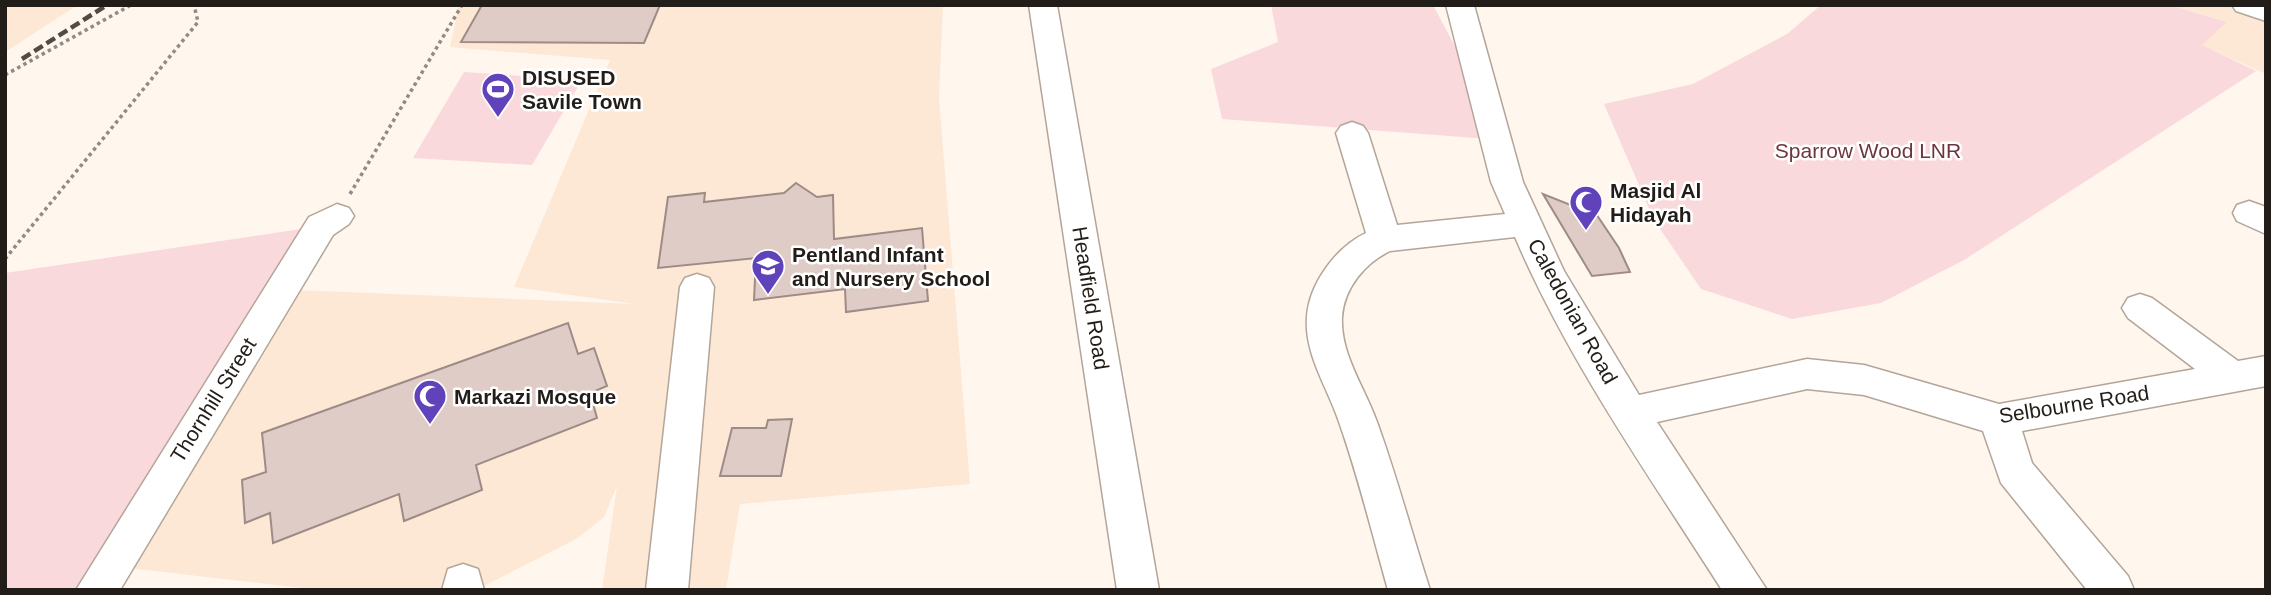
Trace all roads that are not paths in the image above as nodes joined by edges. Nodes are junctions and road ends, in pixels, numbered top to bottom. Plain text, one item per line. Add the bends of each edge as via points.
1 (1043, 5) edge
2 (1460, 5) edge
3 (2246, 5) edge
4 (2266, 12) edge
5 (1352, 133) dead end
6 (337, 216) road end
7 (1526, 225) junction
8 (1385, 239) junction
9 (697, 287) dead end
10 (2140, 308) dead end
11 (2249, 374) edge
12 (1630, 412) junction
13 (1999, 420) junction
14 (97, 590) edge
15 (667, 590) edge
16 (1138, 590) edge
17 (1409, 590) edge
18 (1746, 590) edge
19 (2113, 590) edge

1 - 16 street, Headfield Road
2 - 7 street, Caledonian Road via 1507,182
3 - 4 street
5 - 8 street
6 - 14 street, Thornhill Street via 321,226
7 - 8 street
7 - 12 street, Caledonian Road via 1548,275
8 - 17 street via 1362,250 1349,265 1329,292 1324,318 1327,340 1357,420
9 - 15 street
10 - 11 street, Selbourne Road
11 - 13 street, Selbourne Road
12 - 13 street, Selbourne Road via 1807,374 1864,380
12 - 18 street, Caledonian Road
13 - 19 street via 2015,471

